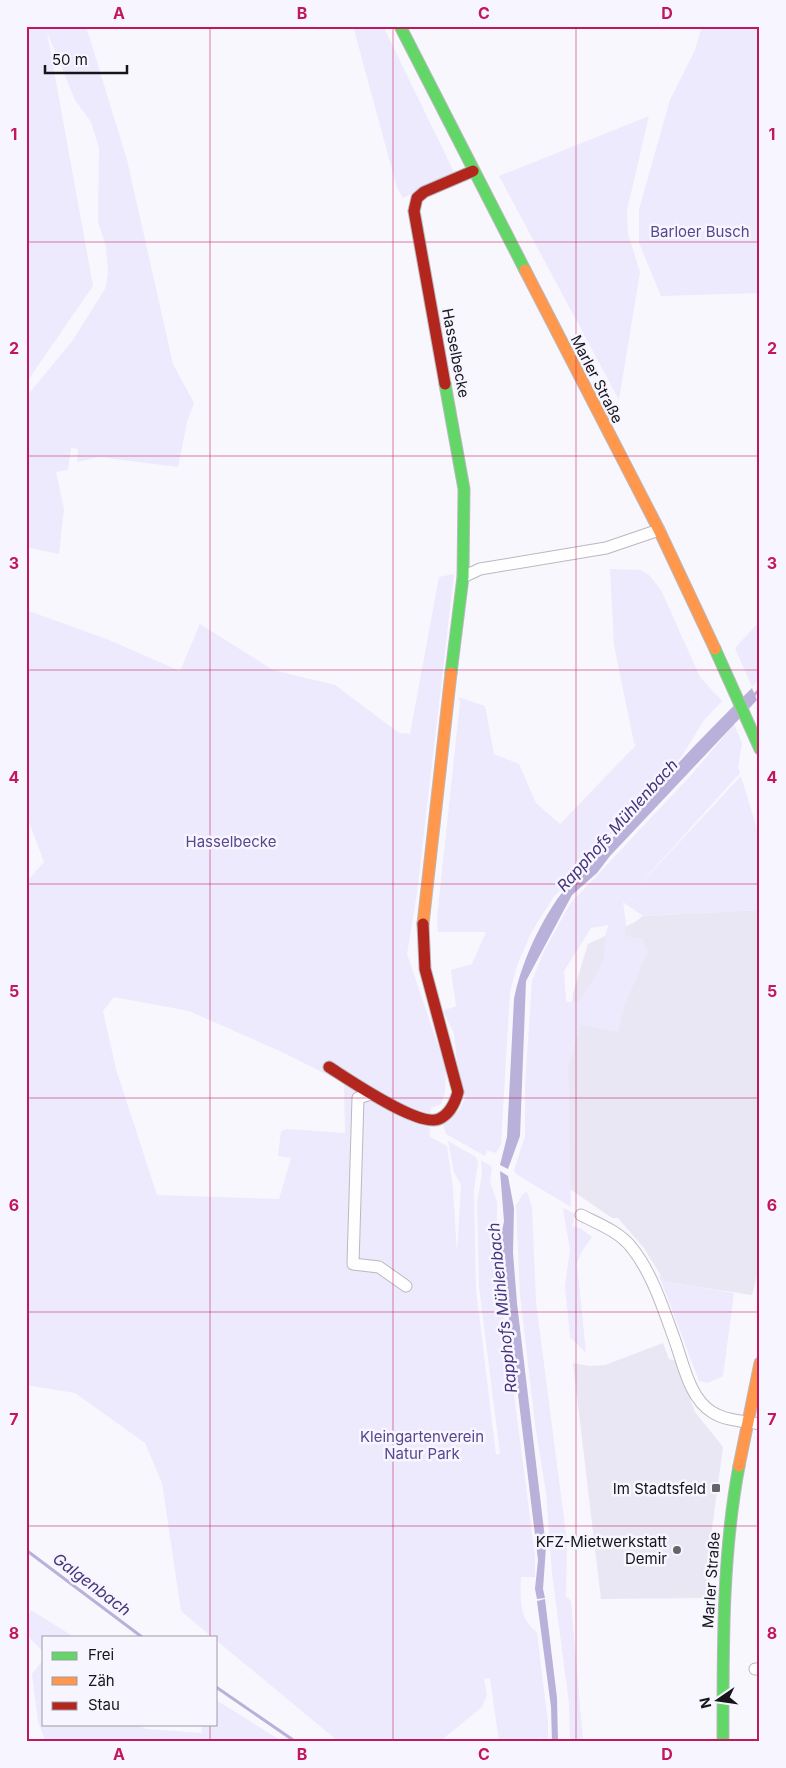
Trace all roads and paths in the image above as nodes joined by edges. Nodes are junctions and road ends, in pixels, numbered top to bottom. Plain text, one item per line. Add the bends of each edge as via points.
1 (400, 26) edge
2 (473, 171) junction
3 (659, 530) junction
4 (463, 577) junction
5 (759, 746) edge
6 (329, 1066) dead end
7 (371, 1094) junction
8 (581, 1215) dead end
9 (406, 1286) dead end
10 (760, 1363) edge
11 (747, 1422) junction
12 (760, 1424) edge
13 (723, 1742) edge

1 - 2 main road, Marler Straße
2 - 3 main road, Marler Straße
2 - 4 main road, Hasselbecke via 424,192 417,198 414,211 463,476
3 - 4 street via 606,548 480,568
3 - 5 main road, Marler Straße
4 - 7 main road, Hasselbecke via 422,930 425,969 458,1092 446,1115 427,1121 412,1117
6 - 7 main road, Hasselbecke
7 - 9 street via 358,1098 353,1264 379,1267
8 - 11 street via 618,1234 632,1247 660,1301 693,1391 711,1412
10 - 11 main road, Marler Straße
11 - 12 street
11 - 13 main road, Marler Straße via 728,1541 723,1639

